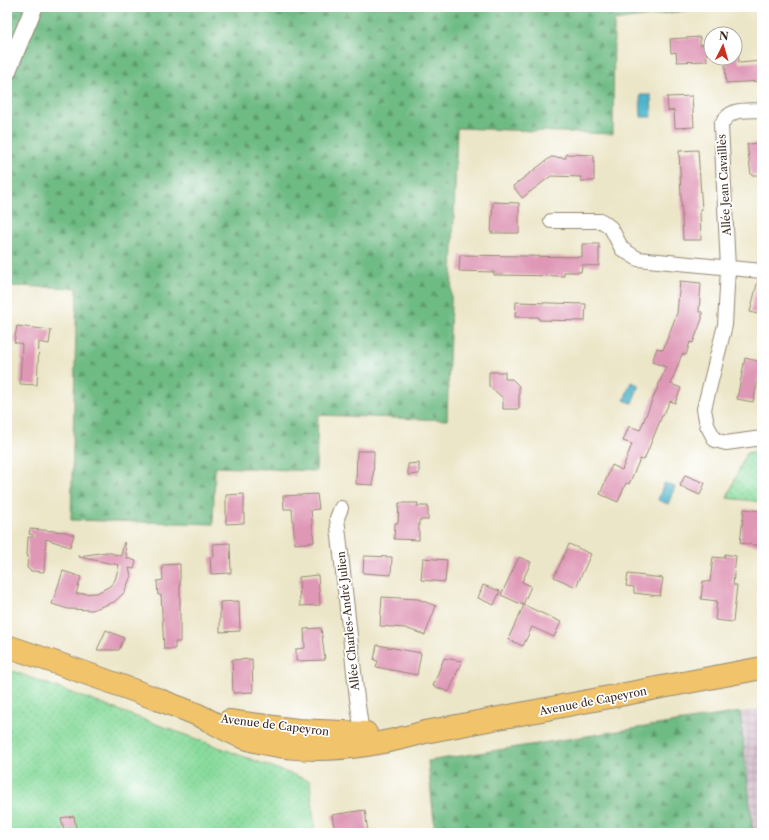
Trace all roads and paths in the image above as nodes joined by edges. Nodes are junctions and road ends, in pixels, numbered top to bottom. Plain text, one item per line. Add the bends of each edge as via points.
1 (34, 7) edge
2 (7, 72) edge
3 (762, 110) edge
4 (551, 221) dead end
5 (728, 268) junction
6 (762, 271) edge
7 (762, 438) edge
8 (341, 508) dead end
9 (7, 634) edge
10 (7, 646) edge
11 (762, 668) edge
12 (98, 676) junction
13 (197, 715) junction
14 (425, 732) junction
15 (362, 734) junction

1 - 2 street
3 - 5 street, Allée Jean Cavaillès via 735,111 726,117 721,125
4 - 5 street via 602,221 611,228 622,249 638,259
5 - 6 street
5 - 7 street, Allée Jean Cavaillès via 725,324 704,409 707,426 715,440 726,443
8 - 15 street, Allée Charles-André Julien via 337,518
9 - 12 main road, Avenue de Capeyron
10 - 12 main road, Avenue de Capeyron
11 - 14 main road, Avenue de Capeyron
12 - 13 main road, Avenue de Capeyron
13 - 14 main road, Avenue de Capeyron via 243,737 296,748 352,747 401,739
13 - 15 main road, Avenue de Capeyron via 277,728
14 - 15 main road, Avenue de Capeyron

